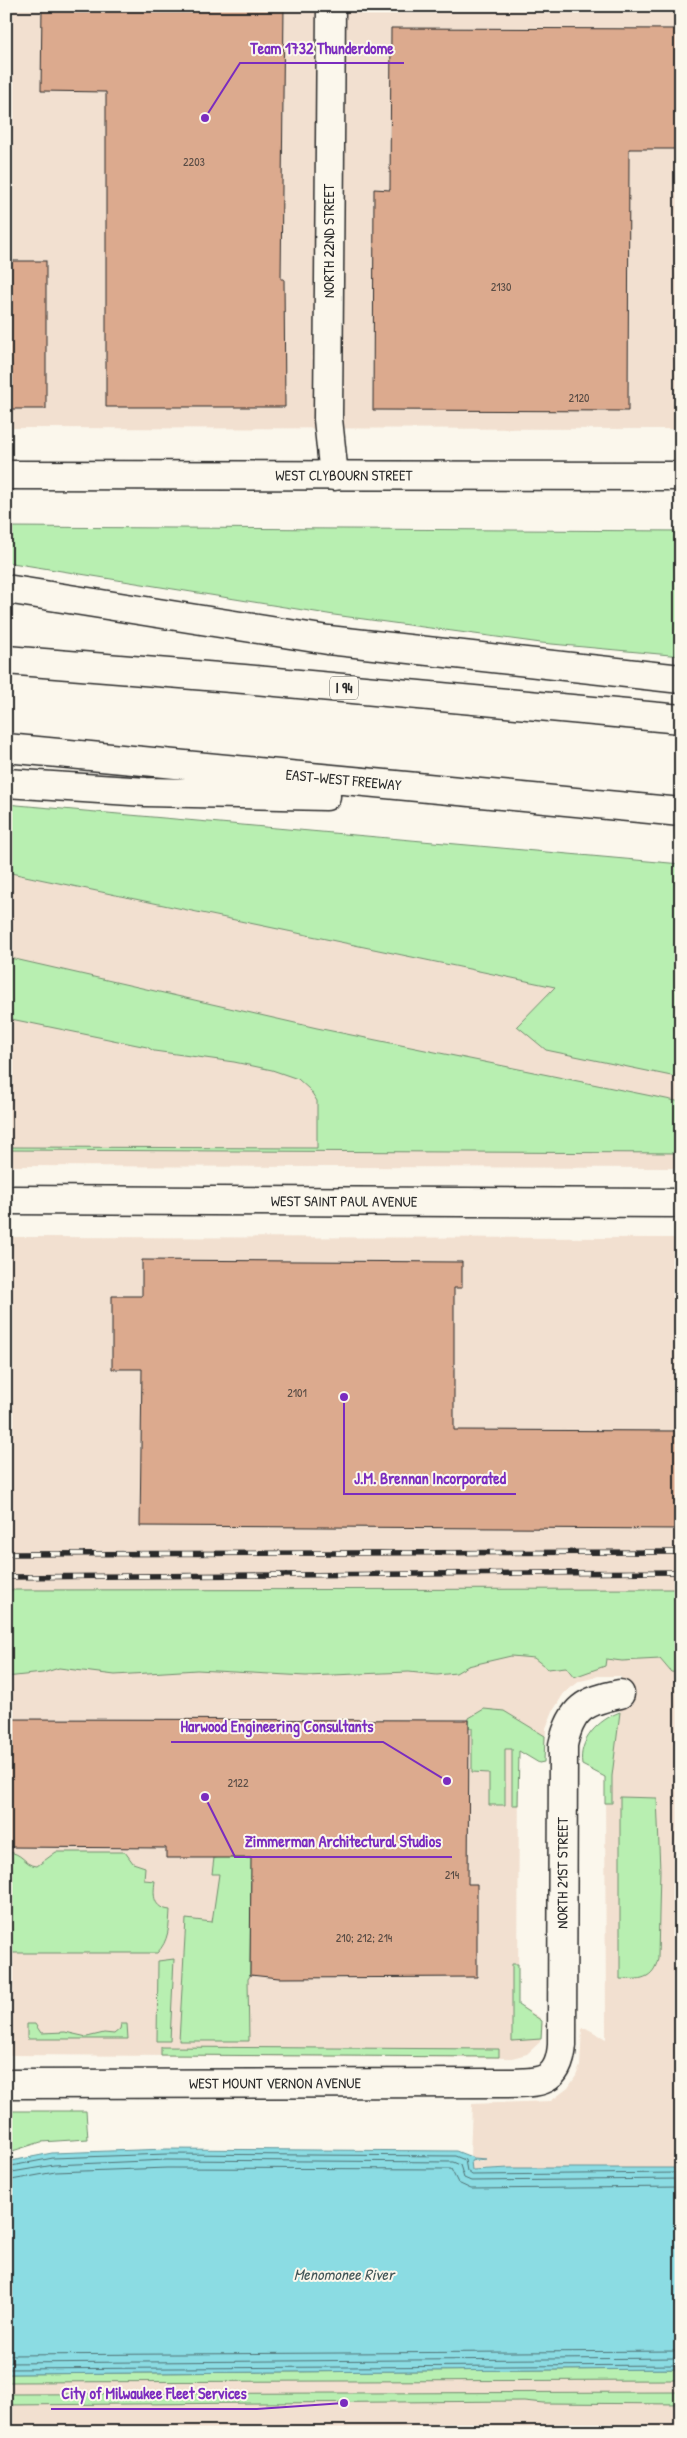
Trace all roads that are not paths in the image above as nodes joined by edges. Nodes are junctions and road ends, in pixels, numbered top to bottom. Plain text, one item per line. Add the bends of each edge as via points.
1 (331, 6) edge
2 (6, 475) edge
3 (334, 476) junction
4 (681, 476) edge
5 (6, 590) edge
6 (6, 660) edge
7 (681, 679) edge
8 (681, 719) edge
9 (6, 748) edge
10 (6, 782) edge
11 (537, 800) junction
12 (681, 812) edge
13 (6, 1200) edge
14 (681, 1203) edge
15 (620, 1694) dead end
16 (544, 2079) joint
17 (6, 2084) edge

1 - 3 main road, NORTH 22ND STREET via 328,419
2 - 3 main road, WEST CLYBOURN STREET
3 - 4 main road, WEST CLYBOURN STREET
5 - 7 main road via 328,640
6 - 8 main road, I 94
9 - 11 main road, EAST-WEST FREEWAY
10 - 11 main road via 146,792
11 - 12 main road, EAST-WEST FREEWAY
13 - 14 main road, WEST SAINT PAUL AVENUE
15 - 16 main road, NORTH 21ST STREET via 596,1698 582,1706 572,1718 563,1745 562,2045 559,2065
16 - 17 main road, WEST MOUNT VERNON AVENUE via 532,2083

